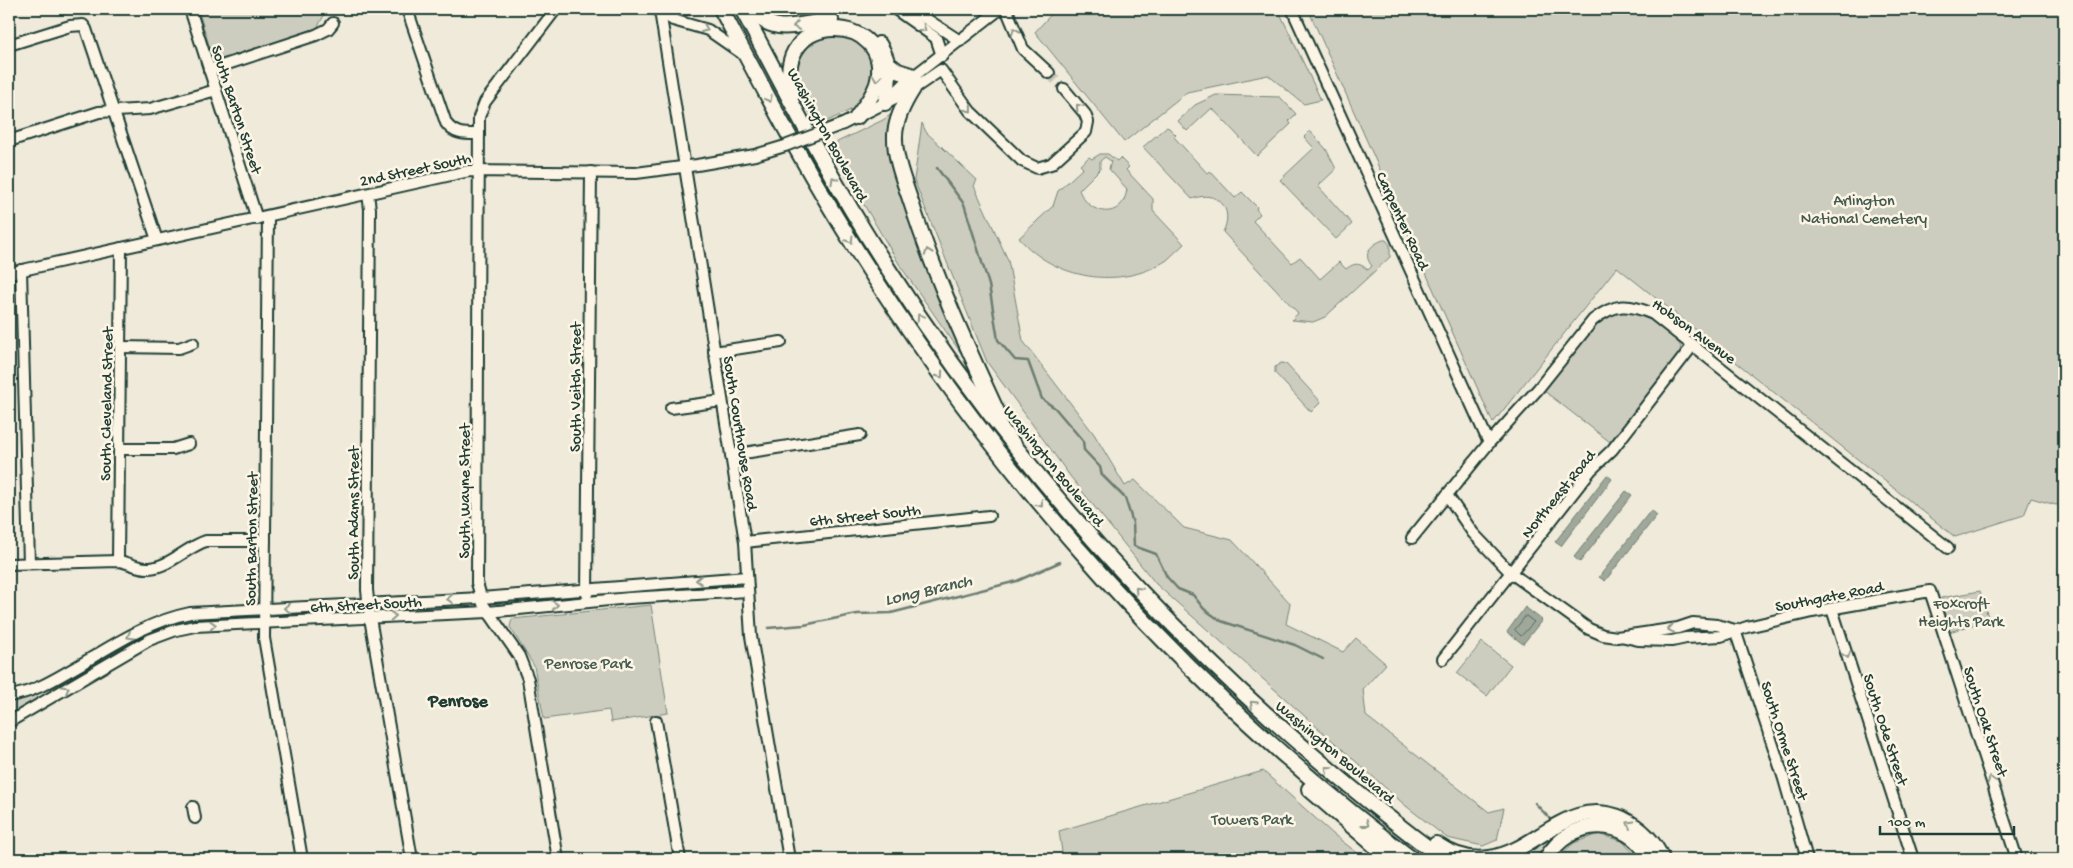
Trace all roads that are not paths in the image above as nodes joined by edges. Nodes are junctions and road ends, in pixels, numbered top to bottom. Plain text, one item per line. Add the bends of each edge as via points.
1 (190, 9) edge
2 (407, 9) edge
3 (556, 9) edge
4 (687, 9) edge
5 (721, 9) edge
6 (742, 9) edge
7 (750, 9) edge
8 (895, 9) edge
9 (911, 9) edge
10 (1292, 9) edge
11 (657, 10) edge
12 (1005, 10) edge
13 (333, 23) dead end
14 (960, 40) junction
15 (9, 45) edge
16 (746, 56) junction
17 (942, 56) junction
18 (889, 64) junction
19 (209, 70) junction
20 (1049, 73) tunnel mouth
21 (920, 78) junction
22 (1064, 89) tunnel mouth
23 (216, 90) junction
24 (885, 103) junction
25 (113, 110) junction
26 (798, 115) junction
27 (857, 117) junction
28 (479, 134) junction
29 (9, 141) edge
30 (685, 167) junction
31 (480, 170) junction
32 (591, 172) junction
33 (368, 194) junction
34 (263, 218) junction
35 (157, 240) junction
36 (121, 248) junction
37 (22, 270) junction
38 (9, 273) edge
39 (781, 342) dead end
40 (193, 343) dead end
41 (1693, 345) junction
42 (121, 348) junction
43 (714, 352) junction
44 (722, 400) junction
45 (672, 408) dead end
46 (860, 435) dead end
47 (1011, 441) junction
48 (1489, 443) junction
49 (189, 444) dead end
50 (120, 449) junction
51 (731, 455) junction
52 (1447, 495) junction
53 (989, 516) dead end
54 (1412, 538) dead end
55 (265, 540) junction
56 (745, 542) junction
57 (1948, 548) dead end
58 (118, 562) junction
59 (28, 563) junction
60 (9, 564) edge
61 (1512, 573) junction
62 (748, 577) junction
63 (587, 588) junction
64 (748, 591) junction
65 (1930, 591) joint
66 (481, 598) junction
67 (587, 602) junction
68 (368, 604) junction
69 (1832, 608) junction
70 (264, 609) junction
71 (488, 612) junction
72 (370, 618) junction
73 (264, 623) junction
74 (1735, 630) junction
75 (1444, 659) dead end
76 (42, 686) junction
77 (9, 696) edge
78 (48, 699) junction
79 (1236, 713) junction
80 (656, 721) dead end
81 (9, 722) edge
82 (1366, 800) junction
83 (193, 807) dead end
84 (195, 818) dead end
85 (302, 859) edge
86 (412, 859) edge
87 (558, 859) edge
88 (680, 859) edge
89 (789, 859) edge
90 (1390, 859) edge
91 (1412, 859) edge
92 (1443, 859) edge
93 (1546, 859) edge
94 (1650, 859) edge
95 (1662, 859) edge
96 (1807, 859) edge
97 (1913, 859) edge
98 (2017, 859) edge

1 - 19 street, South Barton Street
2 - 28 street via 446,123 459,133
3 - 28 street, South Wayne Street via 482,108
4 - 11 street via 673,12
5 - 16 highway
6 - 26 highway, Washington Boulevard
18 -> 7 highway via 872,35 851,22 831,20 779,27 762,21
8 -> 17 street via 936,38
9 - 14 street
10 - 48 street, Carpenter Road
11 -> 16 street via 673,20 708,30
11 - 30 street, South Courthouse Road
12 - 14 street
20 -> 12 street via 1023,49
13 - 19 street via 316,35
14 - 17 street
15 - 25 street via 83,25 89,34
16 -> 79 highway via 845,232 962,405 1086,558
17 - 21 street
18 - 21 highway via 898,71
18 - 24 highway
19 - 23 street, South Barton Street
21 -> 22 street via 941,70 970,111 1022,161 1037,168 1051,164 1086,132 1088,122 1085,114
21 - 24 street, 2nd Street South
47 -> 21 highway via 941,287 901,169 896,130 900,114
23 - 25 street via 150,109
23 - 34 street, South Barton Street
24 - 27 street, 2nd Street South
25 - 29 street
25 - 35 street
26 -> 27 highway via 789,82 792,57 810,35 836,28 854,32 864,39 875,54 878,65 876,87
47 -> 26 highway, Washington Boulevard via 961,376 887,268
27 - 30 street, 2nd Street South, bridge via 786,146 755,155
28 - 31 street, South Wayne Street
30 - 32 street, 2nd Street South via 641,172
30 - 43 street, South Courthouse Road
31 - 32 street, 2nd Street South
31 - 33 street, 2nd Street South
31 - 66 street, South Wayne Street via 477,583
32 - 63 street, South Veitch Street
33 - 34 street, 2nd Street South
33 - 68 street, South Adams Street
34 - 35 street, 2nd Street South
34 - 55 street, South Barton Street
35 - 36 street, 2nd Street South
36 - 37 street, 2nd Street South
36 - 42 street, South Cleveland Street
37 - 38 street, 2nd Street South
37 - 59 street
39 - 43 street
40 - 42 street via 179,348
41 - 48 street, Hobson Avenue via 1653,314 1637,307 1619,306 1604,312 1592,320 1538,389
41 - 57 street, Hobson Avenue
41 - 61 street, Northeast Road
42 - 50 street, South Cleveland Street
43 - 44 street, South Courthouse Road
44 - 45 street
44 - 51 street, South Courthouse Road
46 - 51 street
82 -> 47 highway, Washington Boulevard via 1289,737 1159,612 1072,516
48 - 52 street, Hobson Avenue
49 - 50 street via 173,449
50 - 58 street, South Cleveland Street
51 - 56 street, South Courthouse Road
52 - 54 street, Hobson Avenue
52 - 61 street, Southgate Road via 1473,533
53 - 56 street, 6th Street South
55 - 58 street via 206,541 152,568
55 - 70 street, South Barton Street
56 - 62 street, South Courthouse Road
58 - 59 street
59 - 60 street
61 - 74 street, Southgate Road via 1589,629 1603,635 1625,637 1693,623
61 - 75 street, Northeast Road
62 -> 63 street, 6th Street South
62 - 64 street, South Courthouse Road
63 - 66 street, 6th Street South
63 - 67 street, South Veitch Street
64 - 67 street, 6th Street South
64 - 89 street, South Courthouse Road via 753,649
65 - 69 street, Southgate Road
98 -> 65 street, South Oak Street
66 -> 68 street, 6th Street South
66 - 71 street, South Wayne Street
71 -> 67 street, 6th Street South
68 -> 70 street, 6th Street South
68 - 72 street, South Adams Street
69 - 74 street, Southgate Road
69 -> 97 street, South Ode Street
70 - 73 street, South Barton Street
70 -> 76 street, 6th Street South via 168,617 148,625
72 -> 71 street, 6th Street South
71 - 87 street, South Wayne Street via 519,656 528,679
72 - 73 street, 6th Street South
72 - 86 street, South Adams Street
78 -> 73 street, 6th Street South via 149,640 176,630
73 - 85 street, South Barton Street
74 - 96 street, South Orme Street
76 - 77 street, 6th Street South
76 - 78 street
78 - 81 street, 6th Street South
79 - 90 highway via 1279,762
79 -> 91 highway via 1302,772
80 - 88 street
82 - 92 highway, Washington Boulevard
95 -> 82 highway via 1640,830 1620,818 1599,814 1563,821 1501,855 1467,858 1446,851
83 - 84 street
93 - 94 highway via 1570,834 1599,826 1630,836

